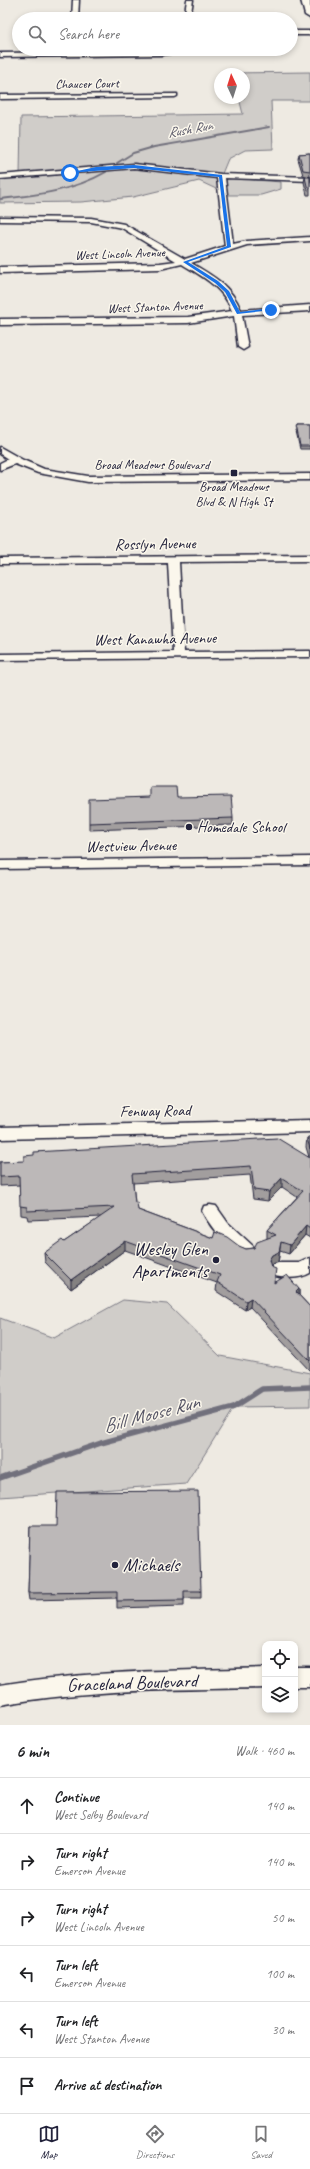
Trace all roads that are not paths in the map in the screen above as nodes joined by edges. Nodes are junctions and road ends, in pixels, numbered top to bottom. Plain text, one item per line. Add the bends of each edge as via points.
1 (76, 0) edge
2 (190, 0) edge
3 (306, 0) edge
4 (75, 12) edge
5 (188, 12) edge
6 (310, 14) edge
7 (298, 33) edge
8 (310, 33) edge
9 (0, 55) edge
10 (12, 55) edge
11 (175, 96) dead end
12 (0, 97) edge
13 (221, 176) junction
14 (0, 177) edge
15 (310, 179) edge
16 (0, 220) edge
17 (310, 239) edge
18 (229, 247) junction
19 (185, 262) junction
20 (0, 270) edge
21 (310, 308) edge
22 (238, 313) junction
23 (0, 322) edge
24 (243, 347) dead end
25 (0, 450) edge
26 (14, 460) junction
27 (0, 468) edge
28 (310, 477) edge
29 (310, 558) edge
30 (173, 559) junction
31 (0, 561) edge
32 (310, 654) edge
33 (179, 655) junction
34 (0, 657) edge
35 (310, 861) edge
36 (0, 865) edge
37 (310, 1126) edge
38 (0, 1133) edge
39 (210, 1212) dead end
40 (248, 1250) edge
41 (310, 1265) edge
42 (278, 1270) dead end
43 (310, 1677) edge
44 (262, 1678) edge
45 (298, 1678) edge
46 (0, 1695) edge

1 - 4 street
2 - 5 street
3 - 6 main road
7 - 8 street
9 - 10 street
11 - 12 street, Chaucer Court
13 - 14 street via 167,169 121,167
13 - 15 street
13 - 18 street
16 - 19 street via 91,220 114,223 130,228
17 - 18 street, West Lincoln Avenue via 267,240
18 - 19 street, West Lincoln Avenue
19 - 20 street, West Lincoln Avenue via 143,268
19 - 22 street via 227,292
21 - 22 street, West Stanton Avenue
22 - 23 street, West Stanton Avenue via 188,320
22 - 24 street
25 - 26 street, Broad Meadows Boulevard
26 - 27 street
26 - 28 street, Broad Meadows Boulevard via 46,472 101,479
29 - 30 street, Rosslyn Avenue
30 - 31 street, Rosslyn Avenue
30 - 33 street
32 - 33 street, West Kanawha Avenue
33 - 34 street, West Kanawha Avenue
35 - 36 street, Westview Avenue
37 - 38 street, Fenway Road
39 - 40 street via 230,1236
41 - 42 street via 301,1270
43 - 45 street
44 - 46 street, Graceland Boulevard via 46,1686

